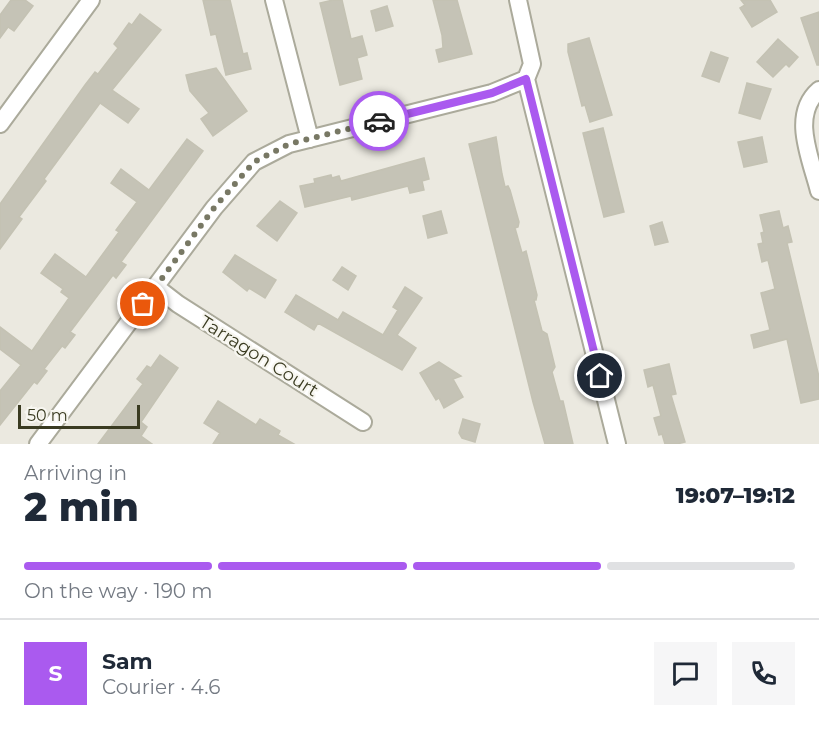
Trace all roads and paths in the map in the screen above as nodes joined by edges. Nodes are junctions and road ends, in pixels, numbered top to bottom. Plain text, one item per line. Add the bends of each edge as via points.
1 (91, 0) edge
2 (274, 0) edge
3 (518, 0) edge
4 (526, 79) junction
5 (819, 90) edge
6 (0, 124) edge
7 (310, 139) junction
8 (819, 191) edge
9 (156, 287) junction
10 (363, 422) dead end
11 (38, 444) edge
12 (617, 444) edge

1 - 6 street
2 - 7 street
3 - 4 street via 532,64
4 - 7 street via 492,93
4 - 12 street
5 - 8 street via 811,97 804,116
7 - 9 street via 263,156 246,170
9 - 10 street, Tarragon Court
9 - 11 street

